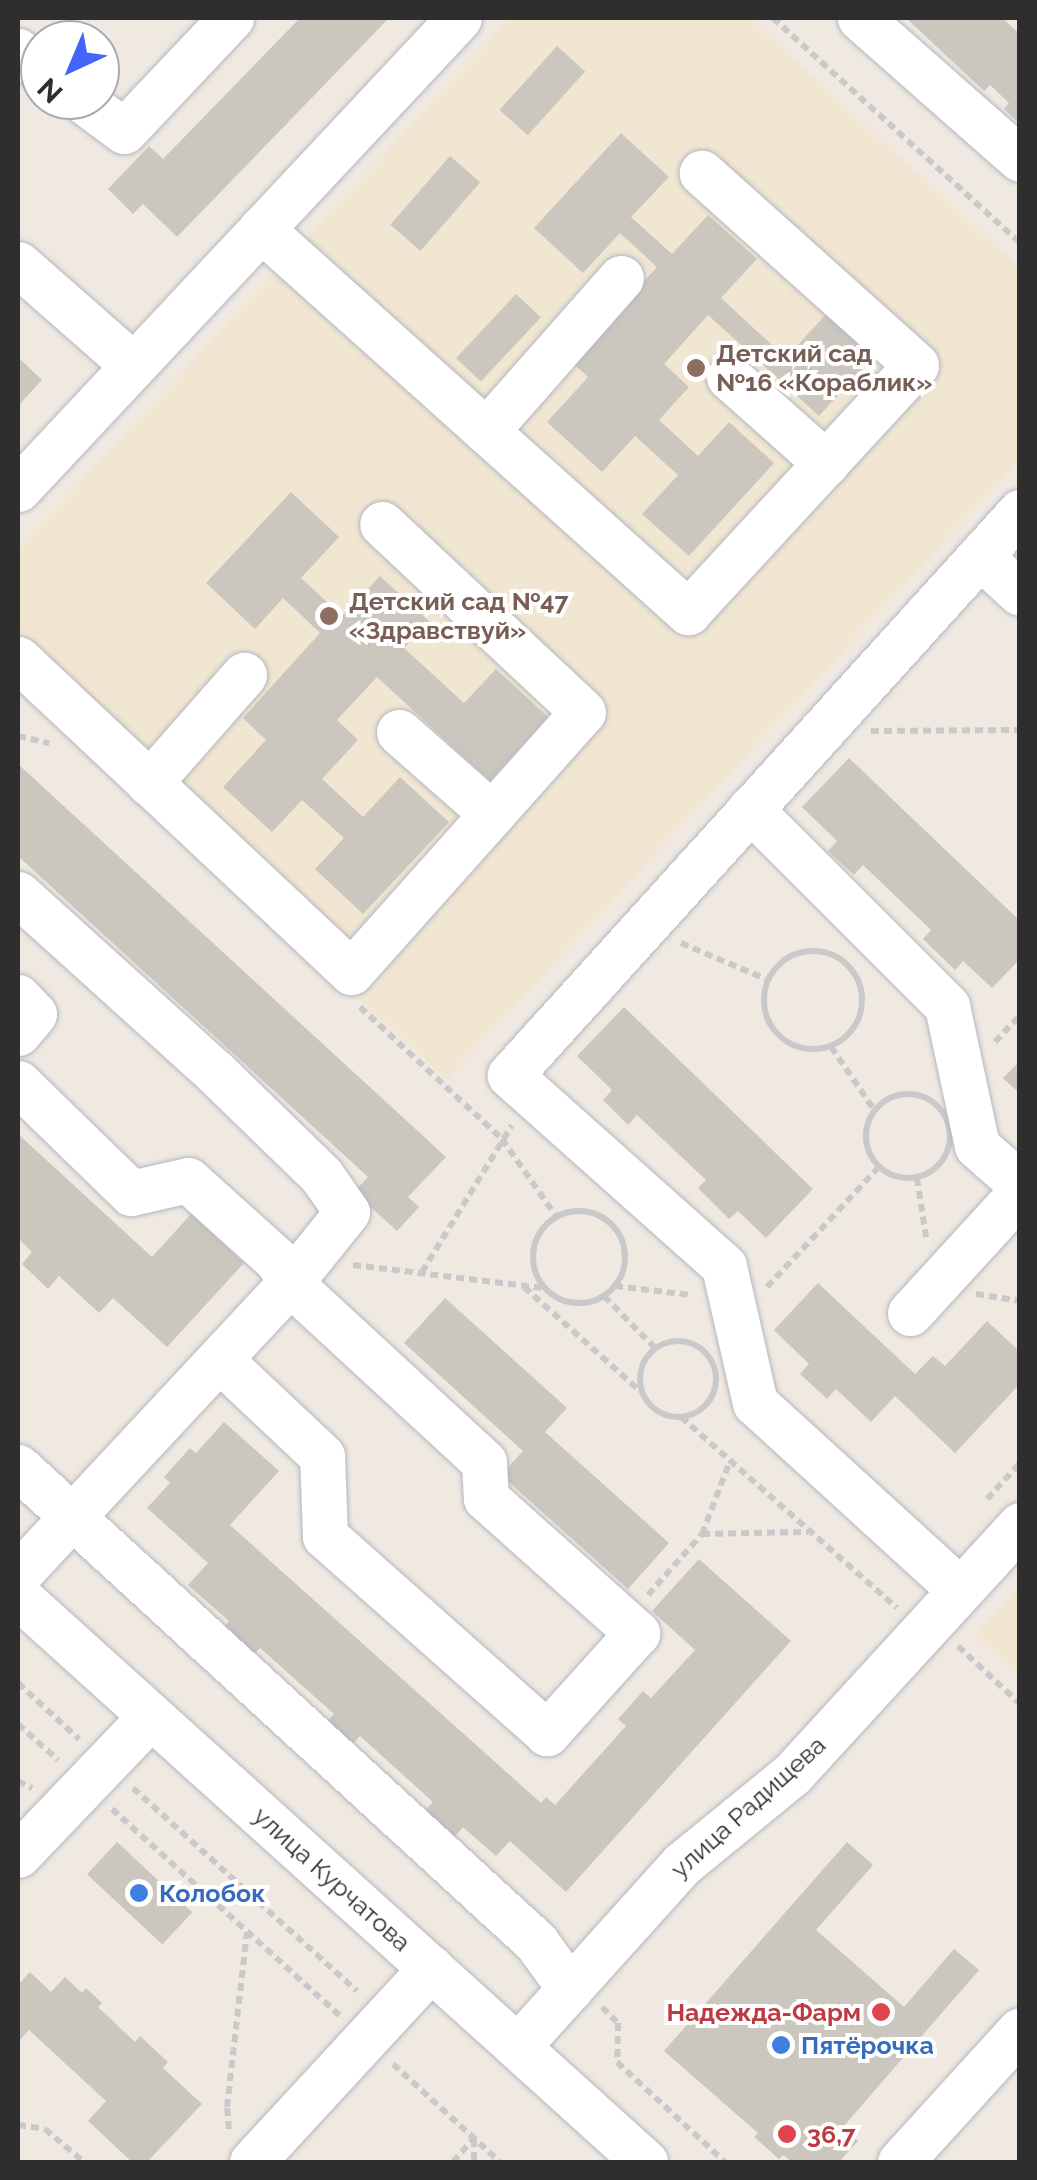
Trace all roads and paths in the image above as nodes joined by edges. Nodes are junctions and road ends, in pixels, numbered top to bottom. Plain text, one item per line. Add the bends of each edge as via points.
1 (231, 18) edge
2 (460, 18) edge
3 (773, 18) edge
4 (860, 18) edge
5 (108, 120) edge
6 (1020, 159) edge
7 (702, 173) dead end
8 (261, 229) junction
9 (1020, 243) edge
10 (18, 264) edge
11 (620, 278) dead end
12 (133, 366) junction
13 (729, 377) dead end
14 (486, 431) junction
15 (826, 463) junction
16 (18, 489) edge
17 (1020, 512) edge
18 (382, 524) dead end
19 (980, 556) junction
20 (1020, 593) edge
21 (18, 659) edge
22 (244, 675) dead end
23 (1020, 730) edge
24 (399, 732) dead end
25 (820, 732) junction
26 (149, 783) junction
27 (750, 809) junction
28 (492, 814) junction
29 (18, 894) edge
30 (643, 927) junction
31 (768, 980) junction
32 (18, 998) edge
33 (18, 1033) edge
34 (831, 1047) junction
35 (18, 1083) edge
36 (533, 1096) junction
37 (875, 1111) junction
38 (878, 1168) junction
39 (1020, 1184) edge
40 (1020, 1193) edge
41 (302, 1268) junction
42 (422, 1272) junction
43 (522, 1286) junction
44 (616, 1286) junction
45 (545, 1289) junction
46 (604, 1296) junction
47 (734, 1310) junction
48 (910, 1314) dead end
49 (656, 1348) junction
50 (705, 1353) junction
51 (219, 1359) junction
52 (642, 1392) junction
53 (681, 1417) junction
54 (730, 1461) junction
55 (18, 1466) edge
56 (72, 1516) junction
57 (1020, 1525) edge
58 (809, 1532) junction
59 (702, 1534) junction
60 (18, 1575) edge
61 (18, 1596) edge
62 (946, 1606) junction
63 (625, 1620) junction
64 (18, 1683) edge
65 (1020, 1704) edge
66 (151, 1716) junction
67 (18, 1724) edge
68 (96, 1774) junction
69 (18, 1856) edge
70 (247, 1931) junction
71 (430, 1968) junction
72 (580, 1993) junction
73 (359, 1994) dead end
74 (1020, 2030) edge
75 (365, 2039) junction
76 (518, 2046) junction
77 (18, 2125) edge
78 (474, 2138) junction
79 (241, 2151) edge
80 (84, 2162) edge
81 (453, 2162) edge
82 (474, 2162) edge
83 (500, 2162) edge
84 (644, 2162) edge
85 (725, 2162) edge
86 (900, 2162) edge

1 - 5 street via 124,132
2 - 8 street
3 - 9 path
4 - 6 street
7 - 15 street via 916,366
8 - 12 street
8 - 14 street
10 - 12 street
11 - 14 street
12 - 16 street
13 - 15 street
14 - 15 street via 688,612
17 - 19 street
18 - 28 street via 583,712
19 - 20 street
19 - 25 street
21 - 26 street
22 - 26 street
23 - 25 path
24 - 28 street
25 - 27 street
26 - 28 street via 351,972
27 - 30 street
27 - 39 street via 947,1006 977,1146
29 - 41 street via 321,1175 347,1212
30 - 31 path
30 - 36 street via 510,1075
31 - 34 path via 763,999 776,1035 793,1046
31 - 34 path via 794,954 830,953 846,963 861,989 860,1019
32 - 33 street via 34,1014
34 - 37 path
35 - 41 street via 132,1193 188,1180 278,1261
36 - 42 path
36 - 47 street via 724,1266
37 - 38 path via 865,1138
37 - 38 path via 893,1096 924,1097 937,1106 950,1133 931,1172 898,1178
38 - 47 path
40 - 48 street
41 - 42 path via 339,1264
41 - 51 street
41 - 63 street via 484,1462 486,1498
42 - 43 path
43 - 45 path
43 - 52 path
44 - 45 path via 626,1258 623,1240 595,1213 576,1210 556,1216 535,1242 532,1258
44 - 46 path
44 - 47 path
45 - 46 path via 578,1304
46 - 49 path
47 - 50 path
47 - 62 street via 755,1403
49 - 50 path via 681,1341
49 - 52 path via 644,1360
50 - 53 path via 716,1378 713,1392 695,1413
51 - 56 street
51 - 63 street via 322,1456 325,1536 547,1734 636,1633
52 - 53 path via 665,1416
53 - 54 path
54 - 58 path
54 - 59 path
55 - 56 street
56 - 60 street
56 - 72 street via 536,1942
57 - 62 street, улица Радищева
58 - 59 path
58 - 62 path via 890,1604
59 - 63 path
61 - 66 street, улица Курчатова
62 - 65 path
62 - 72 street, улица Радищева via 792,1774 682,1864
64 - 68 path
66 - 68 street
66 - 71 street, улица Курчатова
67 - 68 path
68 - 69 street
68 - 70 path
68 - 73 path
70 - 75 path
70 - 79 path via 226,2107
71 - 75 street
71 - 76 street, улица Курчатова
72 - 76 street, улица Радищева
72 - 85 path via 618,2022 618,2062
74 - 86 street
75 - 78 path
75 - 79 street
76 - 84 street, улица Курчатова
77 - 80 path via 45,2129
78 - 81 path
78 - 82 path
78 - 83 path

